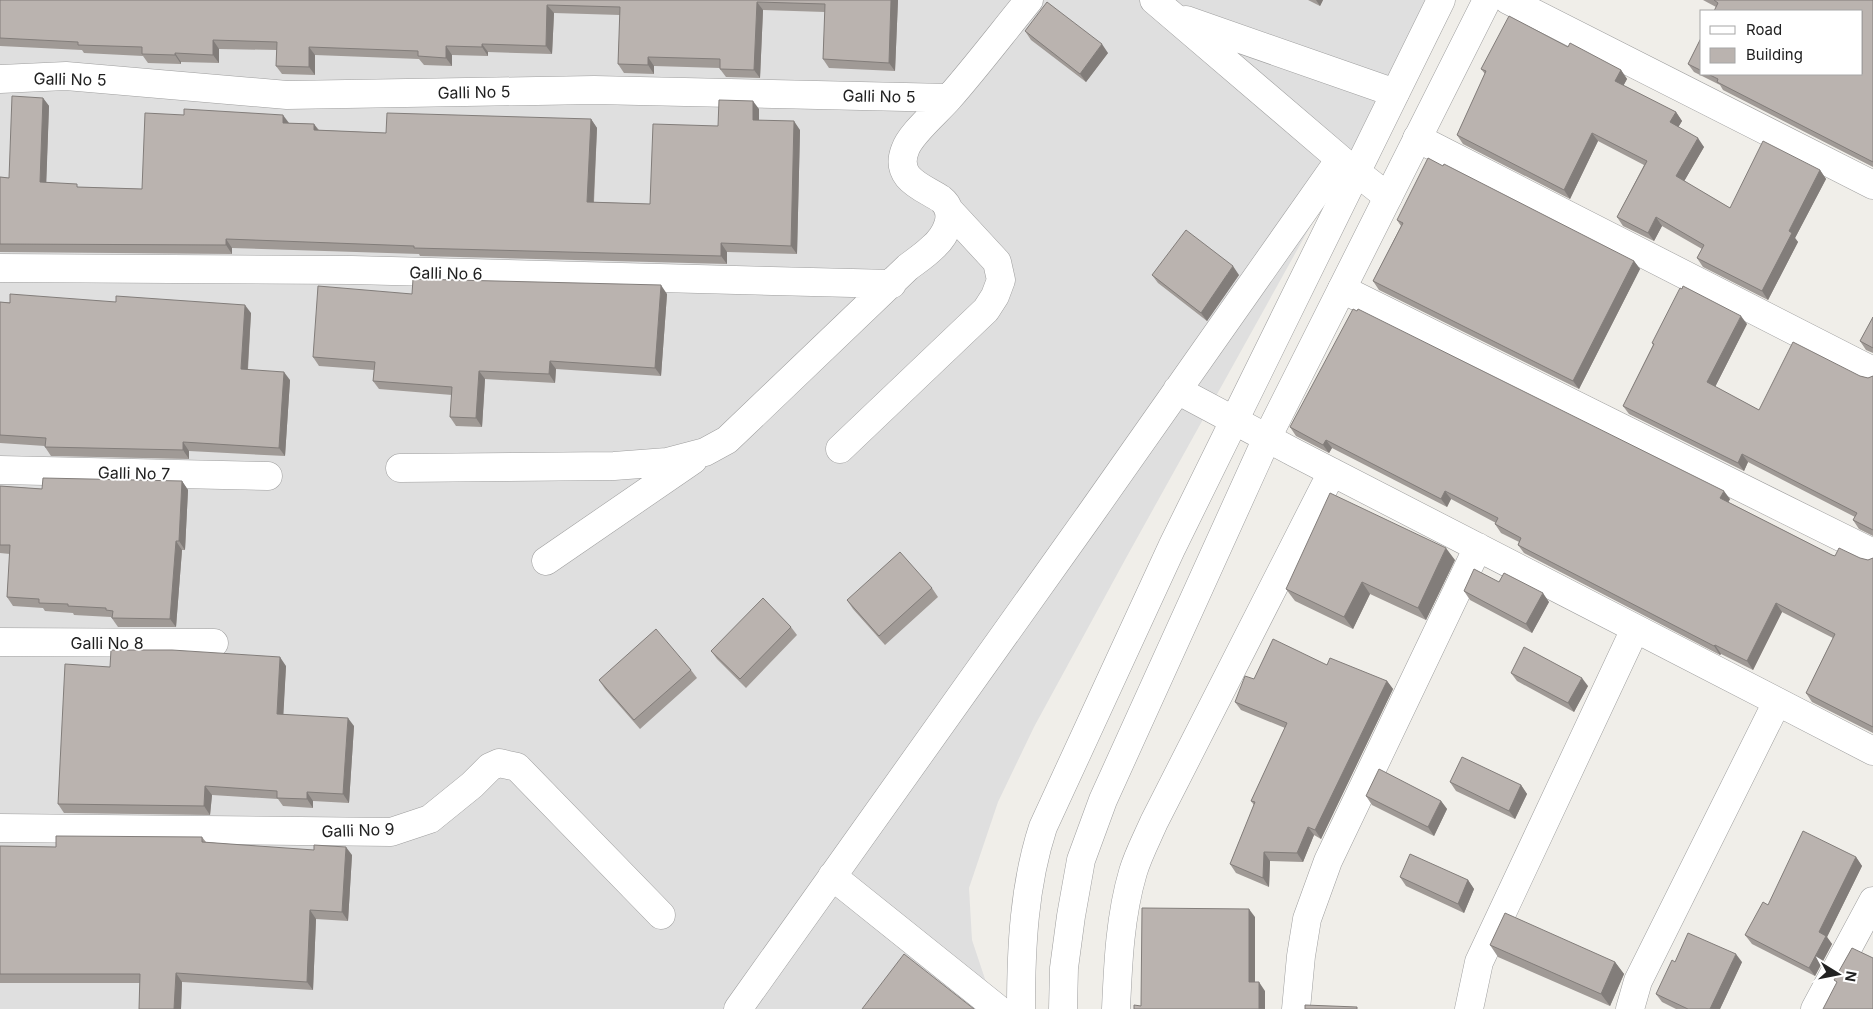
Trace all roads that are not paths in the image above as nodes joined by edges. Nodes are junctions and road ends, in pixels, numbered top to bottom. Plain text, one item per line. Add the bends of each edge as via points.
1 (1029, 0) edge
2 (1441, 0) edge
3 (1486, 0) edge
4 (1508, 0) edge
5 (1163, 8) edge
6 (0, 79) edge
7 (1395, 93) junction
8 (949, 98) junction
9 (1417, 138) junction
10 (1348, 165) junction
11 (1873, 185) edge
12 (1388, 197) junction
13 (949, 210) junction
14 (0, 268) edge
15 (892, 284) junction
16 (1342, 289) junction
17 (1873, 372) edge
18 (1177, 390) junction
19 (1233, 420) junction
20 (1267, 438) junction
21 (840, 449) dead end
22 (705, 452) junction
23 (400, 468) dead end
24 (0, 470) edge
25 (1332, 472) junction
26 (268, 476) dead end
27 (1478, 547) junction
28 (1873, 553) edge
29 (546, 561) dead end
30 (1635, 629) junction
31 (0, 642) edge
32 (214, 643) dead end
33 (1777, 702) junction
34 (1873, 751) edge
35 (0, 828) edge
36 (832, 876) junction
37 (1873, 901) edge
38 (661, 915) dead end
39 (738, 1009) edge
40 (998, 1009) edge
41 (1021, 1009) edge
42 (1063, 1009) edge
43 (1116, 1009) edge
44 (1296, 1009) edge
45 (1469, 1009) edge
46 (1630, 1009) edge
47 (1815, 1009) edge

1 - 8 street
2 - 7 street
3 - 9 street
4 - 11 street
5 - 7 street
5 - 10 street
6 - 8 street, Galli No 5 via 66,76 287,95 594,90
7 - 10 street
8 - 13 street via 910,141 903,162 914,184 942,200
9 - 12 street
9 - 17 street
10 - 12 street
10 - 18 street
10 - 19 street
12 - 16 street
13 - 15 street via 948,226 943,236
13 - 21 street via 997,262 1001,280 995,296 986,310
14 - 15 street, Galli No 6 via 352,270
15 - 22 street via 727,440
16 - 20 street
16 - 28 street
18 - 19 street
18 - 36 street
19 - 20 street
19 - 41 street via 1043,827 1028,891
20 - 25 street
20 - 42 street via 1091,829 1081,860 1071,916 1064,968
22 - 23 street via 667,462 614,466
22 - 29 street
24 - 26 street, Galli No 7
25 - 27 street
25 - 43 street via 1154,822 1133,870 1125,905
27 - 30 street
27 - 44 street via 1328,860 1307,919
30 - 33 street
30 - 45 street via 1479,962
31 - 32 street, Galli No 8
33 - 34 street
33 - 46 street via 1638,981
35 - 38 street, Galli No 9 via 391,832 430,819 490,767 499,763 517,768
36 - 39 street
36 - 40 street
37 - 47 street

